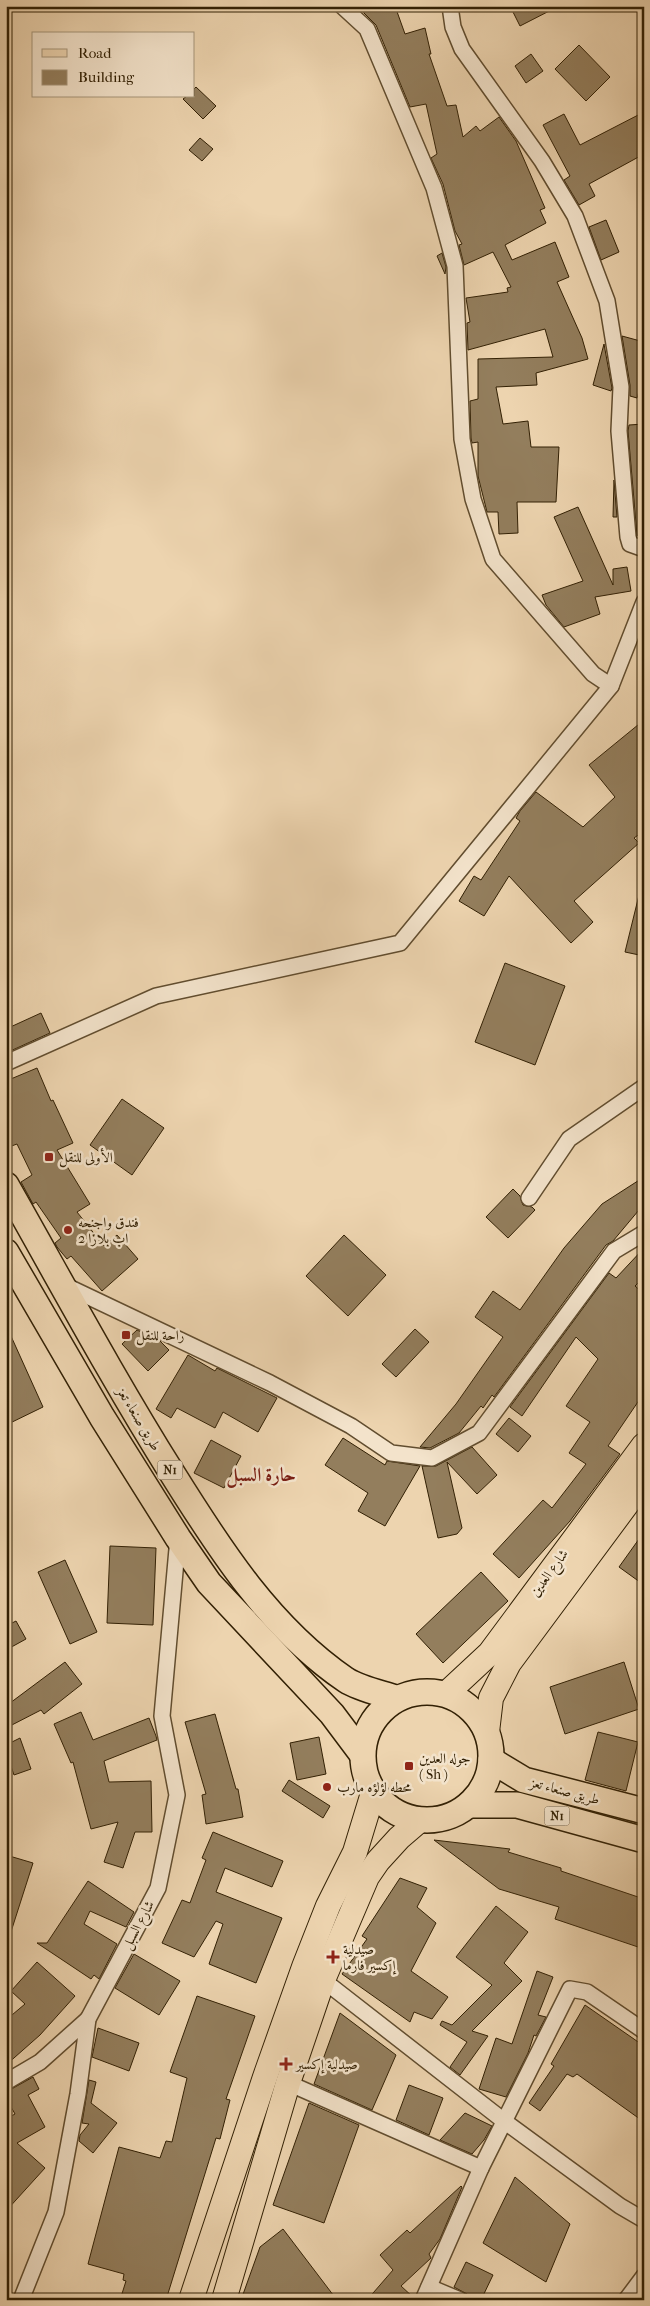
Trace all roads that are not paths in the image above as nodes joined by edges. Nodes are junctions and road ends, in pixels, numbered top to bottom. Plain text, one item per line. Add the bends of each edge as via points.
1 (342, 6) edge
2 (450, 6) edge
3 (644, 549) edge
4 (644, 602) edge
5 (611, 686) junction
6 (6, 1063) edge
7 (644, 1087) edge
8 (6, 1185) edge
9 (529, 1198) dead end
10 (644, 1233) edge
11 (6, 1252) edge
12 (63, 1285) junction
13 (644, 1445) edge
14 (644, 1481) edge
15 (178, 1538) junction
16 (447, 1693) junction
17 (396, 1698) junction
18 (488, 1732) junction
19 (362, 1754) junction
20 (492, 1760) junction
21 (373, 1792) junction
22 (469, 1805) junction
23 (644, 1811) edge
24 (420, 1820) junction
25 (644, 1840) edge
26 (323, 1980) junction
27 (88, 2019) junction
28 (644, 2031) edge
29 (6, 2082) edge
30 (288, 2083) junction
31 (504, 2121) junction
32 (481, 2168) junction
33 (644, 2220) edge
34 (644, 2276) edge
35 (426, 2294) edge
36 (21, 2300) edge
37 (191, 2300) edge
38 (224, 2300) edge
39 (460, 2300) edge
40 (626, 2300) edge

1 - 5 street via 367,29 434,188 455,266 462,439 473,499 492,559 593,674
2 - 3 street via 453,27 462,49 542,161 575,216 607,301 622,387 619,431 628,537 630,544
4 - 5 street
5 - 6 street via 400,943 156,996
7 - 9 street via 569,1139
8 - 12 highway, طريق صنعاء تعز / N1
10 - 12 street via 614,1251 479,1433 432,1458 392,1453 351,1426 270,1383
11 - 15 highway, N1 via 102,1417
12 - 17 highway, طريق صنعاء تعز / N1 via 129,1404 215,1541 258,1599 312,1653 348,1681
13 - 16 main road, شارع العدين via 490,1653
14 - 18 main road, شارع العدين via 509,1663 491,1698
15 - 19 highway, N1 via 209,1583 332,1714
15 - 27 street, شارع السبل via 162,1716 177,1795 158,1888
16 - 17 highway via 430,1690
16 - 18 highway via 471,1708
17 - 19 highway via 377,1713 366,1734
18 - 20 highway
19 - 21 highway via 364,1774
20 - 22 highway via 484,1784
20 - 23 highway, طريق صنعاء تعز / N1 via 524,1780
21 - 24 highway via 402,1816
21 - 37 main road via 355,1852 328,1906 294,1995
22 - 24 highway via 437,1820
22 - 25 highway, طريق صنعاء تعز / N1 via 517,1805
24 - 26 main road via 399,1838 367,1877
26 - 30 main road
26 - 31 street
27 - 29 street via 40,2062
27 - 36 street, شارع السبل via 56,2212
28 - 31 street via 587,1992 570,1989
30 - 32 street
30 - 38 main road
31 - 32 street
31 - 33 street
32 - 35 street
34 - 40 street
35 - 39 street

